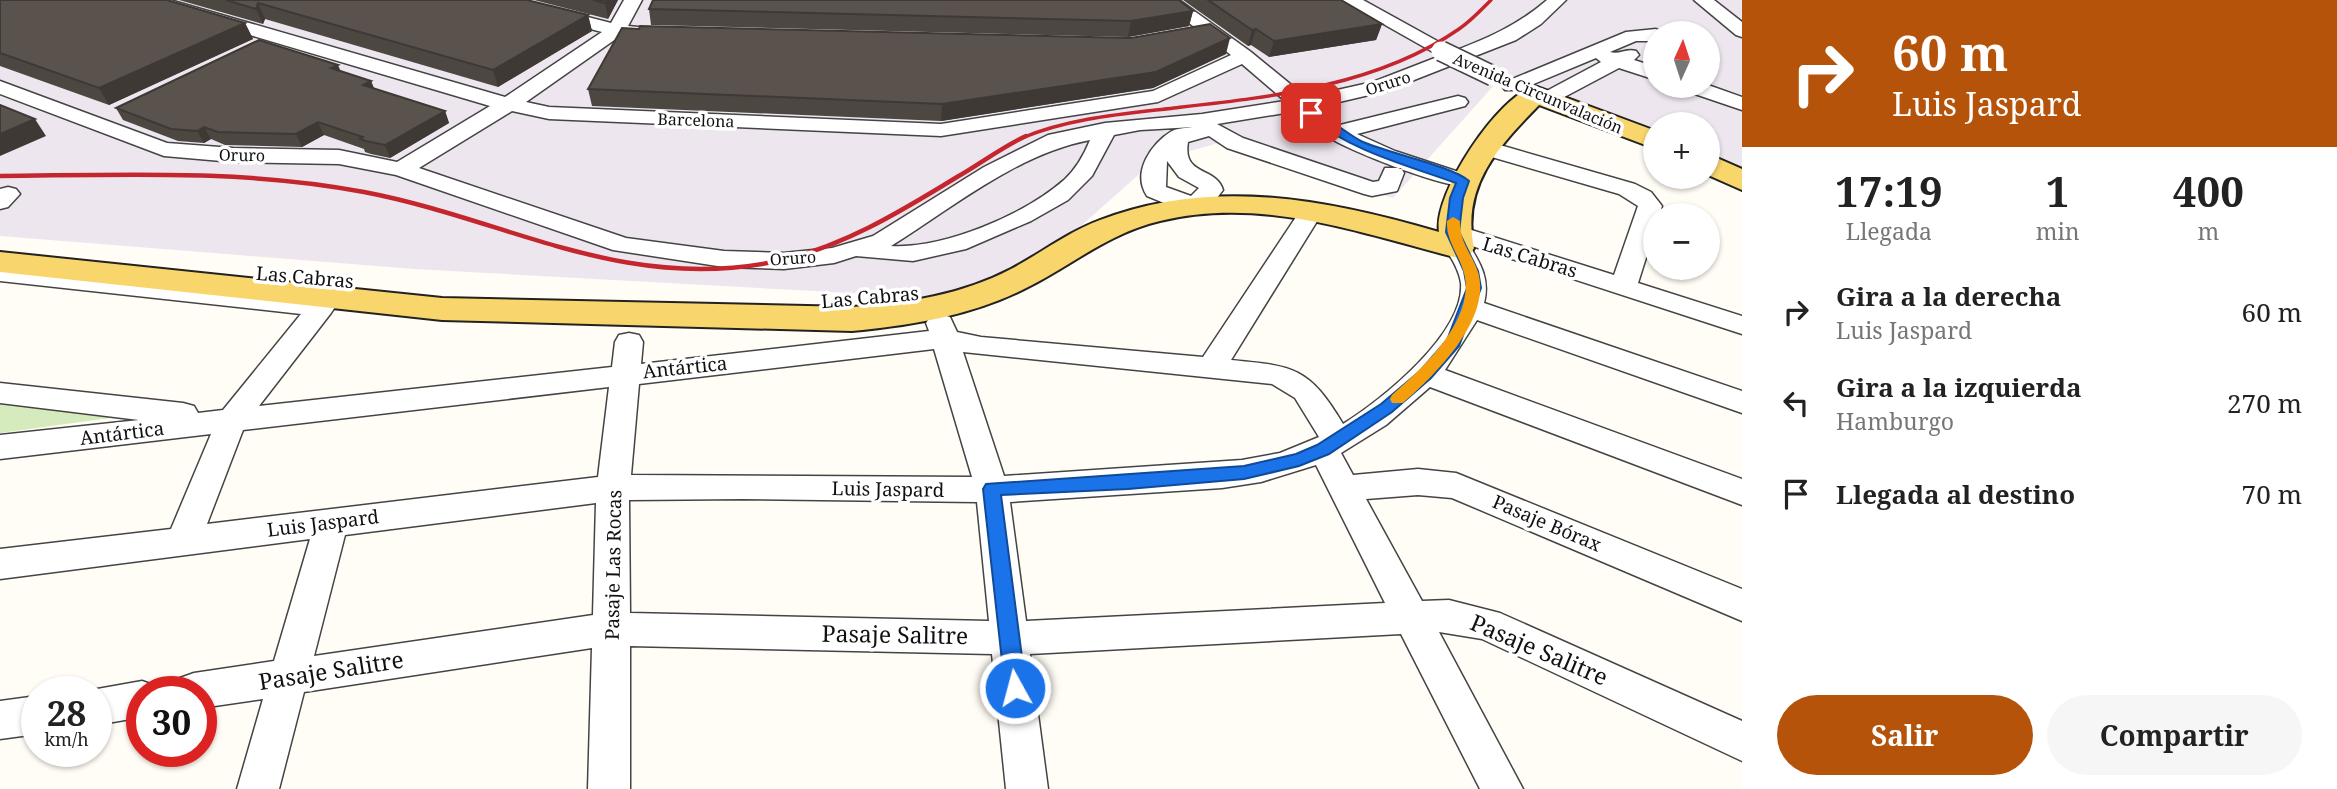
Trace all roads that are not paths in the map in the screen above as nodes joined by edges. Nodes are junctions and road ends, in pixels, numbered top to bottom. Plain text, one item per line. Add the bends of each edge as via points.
1 (151, 0) edge
2 (502, 0) edge
3 (633, 0) edge
4 (1168, 0) edge
5 (1350, 0) edge
6 (1703, 0) edge
7 (1565, 4) edge
8 (616, 30) junction
9 (1209, 31) junction
10 (1742, 33) edge
11 (674, 34) edge
12 (1720, 34) edge
13 (1186, 36) edge
14 (1643, 36) edge
15 (275, 38) junction
16 (1643, 48) edge
17 (251, 49) edge
18 (1591, 52) junction
19 (1244, 56) junction
20 (1617, 61) junction
21 (1643, 70) edge
22 (0, 87) edge
23 (1531, 93) junction
24 (1720, 96) edge
25 (1458, 102) dead end
26 (1742, 104) edge
27 (508, 105) junction
28 (1338, 108) junction
29 (118, 111) edge
30 (1303, 111) junction
31 (93, 122) junction
32 (1366, 125) junction
33 (1105, 129) junction
34 (1212, 129) junction
35 (1336, 133) junction
36 (1179, 136) junction
37 (1643, 136) edge
38 (1486, 148) junction
39 (1395, 166) junction
40 (401, 169) junction
41 (1720, 169) edge
42 (1463, 181) junction
43 (1742, 181) edge
44 (1155, 191) junction
45 (1202, 196) junction
46 (1312, 210) junction
47 (1456, 240) junction
48 (0, 244) edge
49 (858, 249) junction
50 (4, 275) edge
51 (1625, 285) junction
52 (1468, 307) junction
53 (939, 324) junction
54 (1742, 325) edge
55 (629, 342) dead end
56 (1742, 343) edge
57 (1211, 368) junction
58 (626, 373) junction
59 (1426, 374) junction
60 (0, 393) edge
61 (1742, 402) edge
62 (232, 420) junction
63 (1330, 445) junction
64 (0, 447) edge
65 (613, 488) junction
66 (1343, 488) junction
67 (992, 489) junction
68 (1742, 492) edge
69 (332, 521) junction
70 (183, 541) junction
71 (0, 564) edge
72 (1742, 605) edge
73 (1411, 616) junction
74 (611, 629) junction
75 (1009, 638) junction
76 (289, 677) junction
77 (217, 688) edge
78 (21, 717) edge
79 (0, 720) edge
80 (1742, 741) edge
81 (258, 789) edge
82 (609, 789) edge
83 (1027, 789) edge
84 (1502, 789) edge

1 - 15 street, Barcelona
2 - 8 street
3 - 8 street
4 - 9 street
5 - 23 street, Avenida Circunvalación, bridge via 1441,51
6 - 10 street
7 - 28 street, Oruro via 1535,38 1504,53 1419,87
7 - 30 street, Oruro via 1485,46
8 - 11 street
8 - 27 street
9 - 13 street
9 - 19 street
10 - 12 street
14 - 18 street
15 - 17 street
15 - 27 street, Barcelona
16 - 20 street
18 - 20 street
18 - 23 street
19 - 27 street, Barcelona via 1158,96 941,130 550,113
19 - 30 street
20 - 21 street
20 - 23 street
22 - 31 street, Oruro
23 - 37 main road, Avenida Circunvalación
23 - 38 main road
24 - 26 street
25 - 32 street
27 - 40 street
28 - 30 street, Oruro
28 - 32 street
29 - 31 street
30 - 33 street, Oruro
30 - 34 street
30 - 35 street
30 - 39 street via 1303,128 1322,142 1350,157
31 - 40 street, Oruro via 164,149 339,157
32 - 35 street
33 - 49 street, Oruro via 1055,140 1026,153 882,241
33 - 49 street via 1096,155 1072,185 1031,212 920,253
34 - 36 street
34 - 39 street via 1235,143 1372,189 1389,186
35 - 39 street
36 - 44 street via 1155,159
36 - 45 street via 1174,149 1180,166
38 - 42 main road
38 - 51 street via 1643,197 1650,206
39 - 42 street
40 - 49 street, Oruro via 635,247 724,259 784,261
41 - 43 main road
42 - 47 main road via 1457,198
44 - 45 main road, Las Cabras
44 - 48 main road, Las Cabras via 1120,200 971,279 903,298 851,303 450,292
45 - 46 main road, Las Cabras
45 - 47 main road, Las Cabras via 1281,190 1371,209
45 - 53 main road, Las Cabras via 1112,226
46 - 47 main road, Las Cabras
46 - 57 street
47 - 51 street, Las Cabras
47 - 52 street, Luis Jaspard via 1471,271 1474,288
47 - 56 street, Las Cabras
50 - 53 main road, Las Cabras via 442,309
50 - 62 street via 321,307
51 - 54 street, Las Cabras
52 - 59 street, Luis Jaspard via 1454,342
52 - 61 street
53 - 57 street, Antártica via 981,346
53 - 58 street, Antártica
53 - 67 street
55 - 58 street, Pasaje Las Rocas
57 - 63 street, Antártica via 1274,374 1302,385
58 - 62 street, Antártica
58 - 65 street, Pasaje Las Rocas
59 - 63 street, Luis Jaspard via 1387,408
59 - 68 street
60 - 62 street
62 - 64 street, Antártica
62 - 70 street
63 - 66 street, Antártica
63 - 67 street, Luis Jaspard via 1299,460 1244,473
65 - 67 street, Luis Jaspard
65 - 69 street, Luis Jaspard
65 - 74 street, Pasaje Las Rocas
66 - 72 street, Pasaje Bórax via 1418,482 1456,486
66 - 73 street, Antártica
67 - 75 street
69 - 70 street, Luis Jaspard
69 - 76 street
70 - 71 street, Luis Jaspard
73 - 75 street, Pasaje Salitre
73 - 80 street, Pasaje Salitre via 1450,616 1487,624
73 - 84 street, Antártica
74 - 75 street, Pasaje Salitre
74 - 76 street, Pasaje Salitre
74 - 82 street, Pasaje Las Rocas
75 - 83 street
76 - 77 street, Pasaje Salitre
76 - 81 street
78 - 79 street

